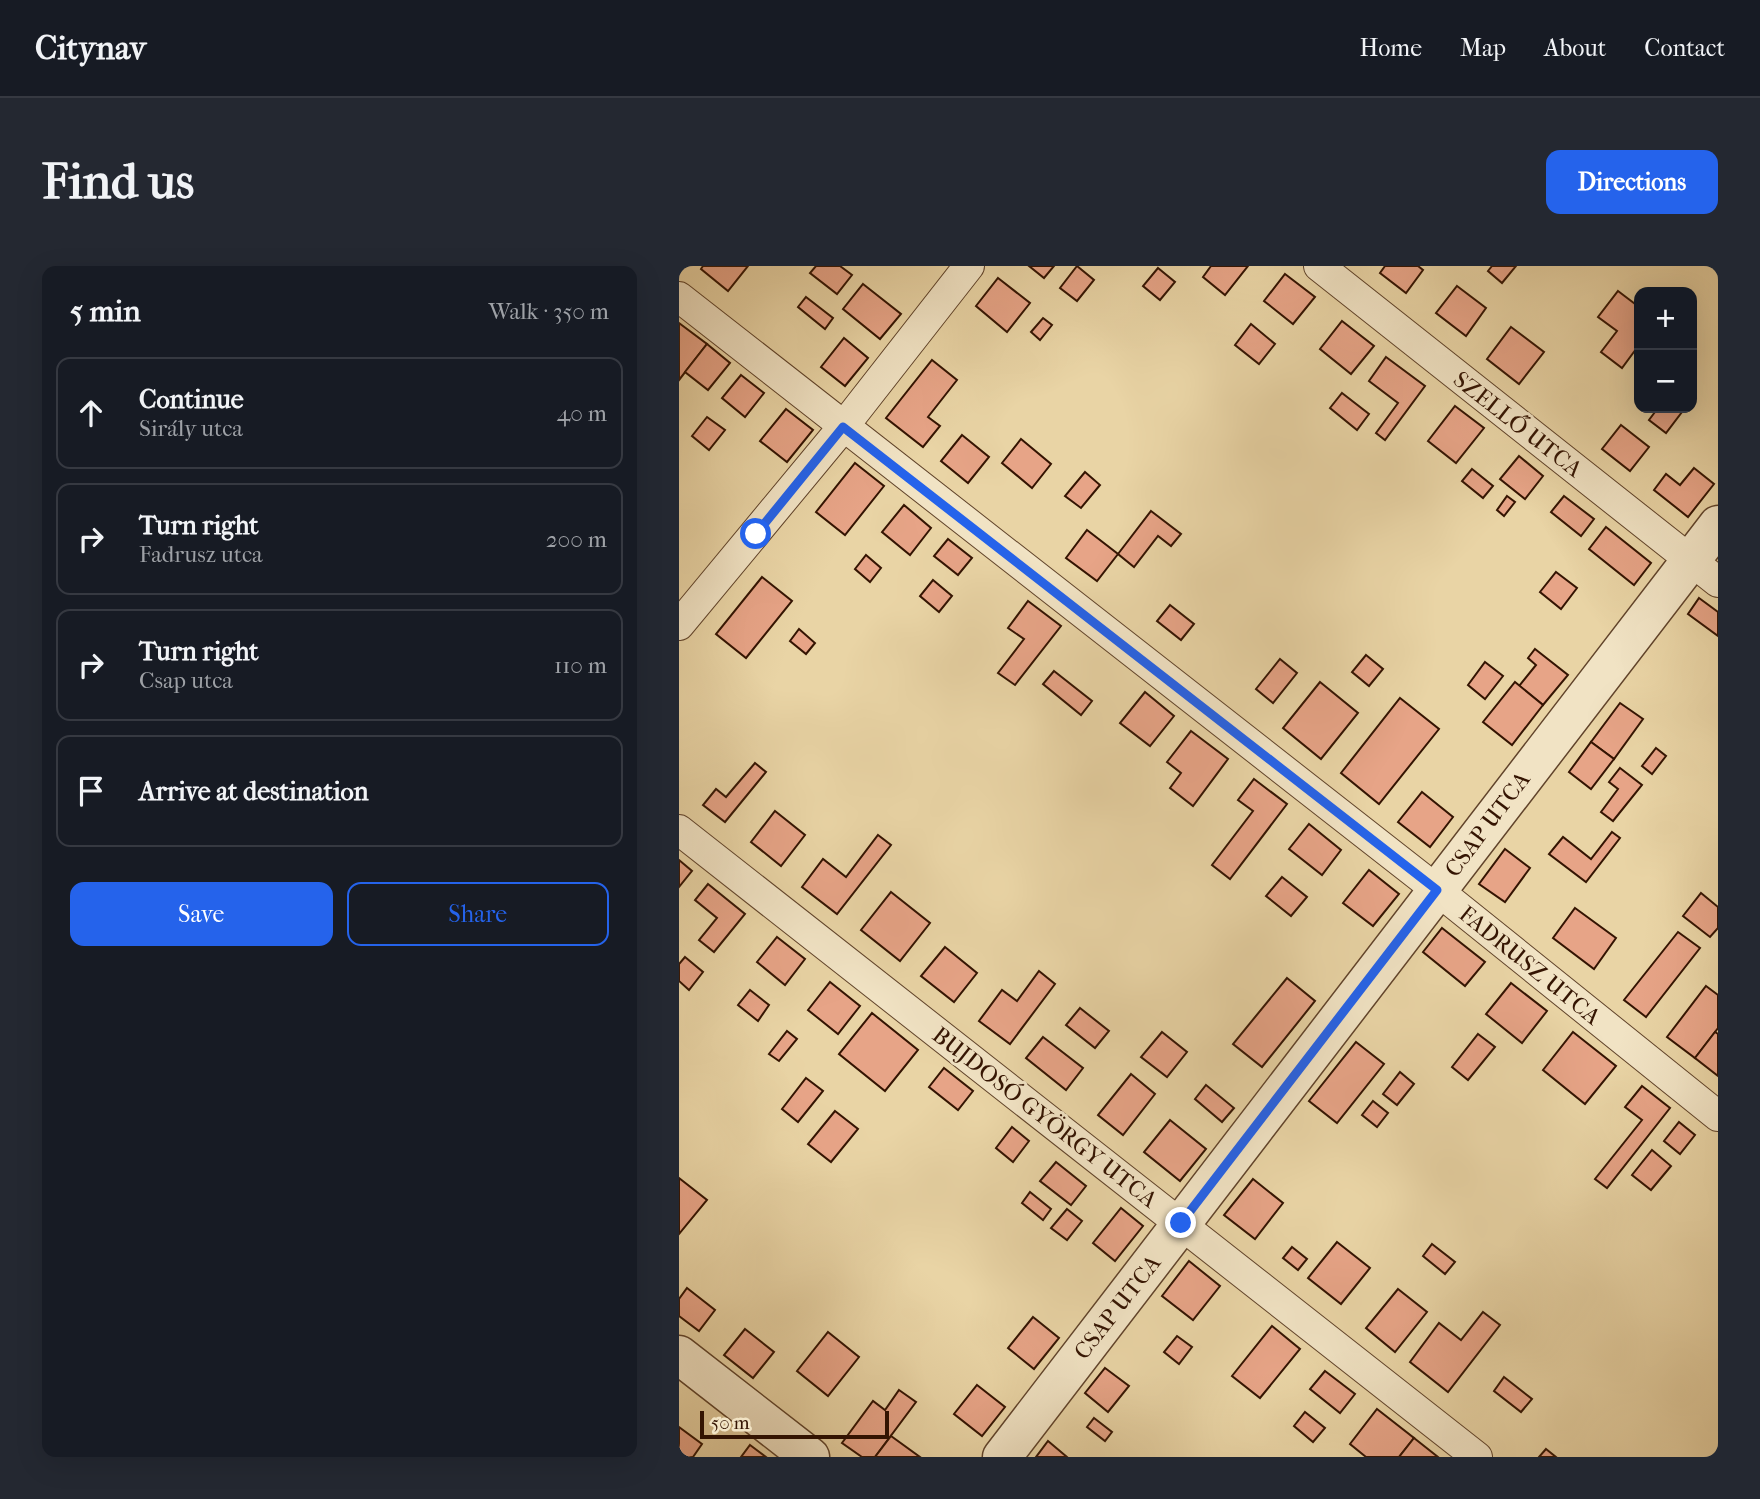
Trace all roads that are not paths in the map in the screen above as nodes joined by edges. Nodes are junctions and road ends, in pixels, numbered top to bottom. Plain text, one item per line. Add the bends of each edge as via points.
1 (969, 266) edge
2 (1319, 266) edge
3 (679, 297) edge
4 (843, 427) junction
5 (1718, 525) edge
6 (1704, 571) edge
7 (679, 625) edge
8 (679, 830) edge
9 (1437, 890) junction
10 (1718, 1116) edge
11 (1181, 1223) junction
12 (679, 1355) edge
13 (810, 1457) edge
14 (1002, 1457) edge
15 (1477, 1457) edge

1 - 4 street
2 - 6 street, SZELLŐ UTCA
3 - 4 street, FADRUSZ UTCA
4 - 7 street
4 - 9 street, FADRUSZ UTCA
5 - 6 street, CSAP UTCA
6 - 9 street, CSAP UTCA
8 - 11 street, BUJDOSÓ GYÖRGY UTCA
9 - 10 street, FADRUSZ UTCA
9 - 11 street, CSAP UTCA
11 - 14 street, CSAP UTCA
11 - 15 street, BUJDOSÓ GYÖRGY UTCA
12 - 13 street

